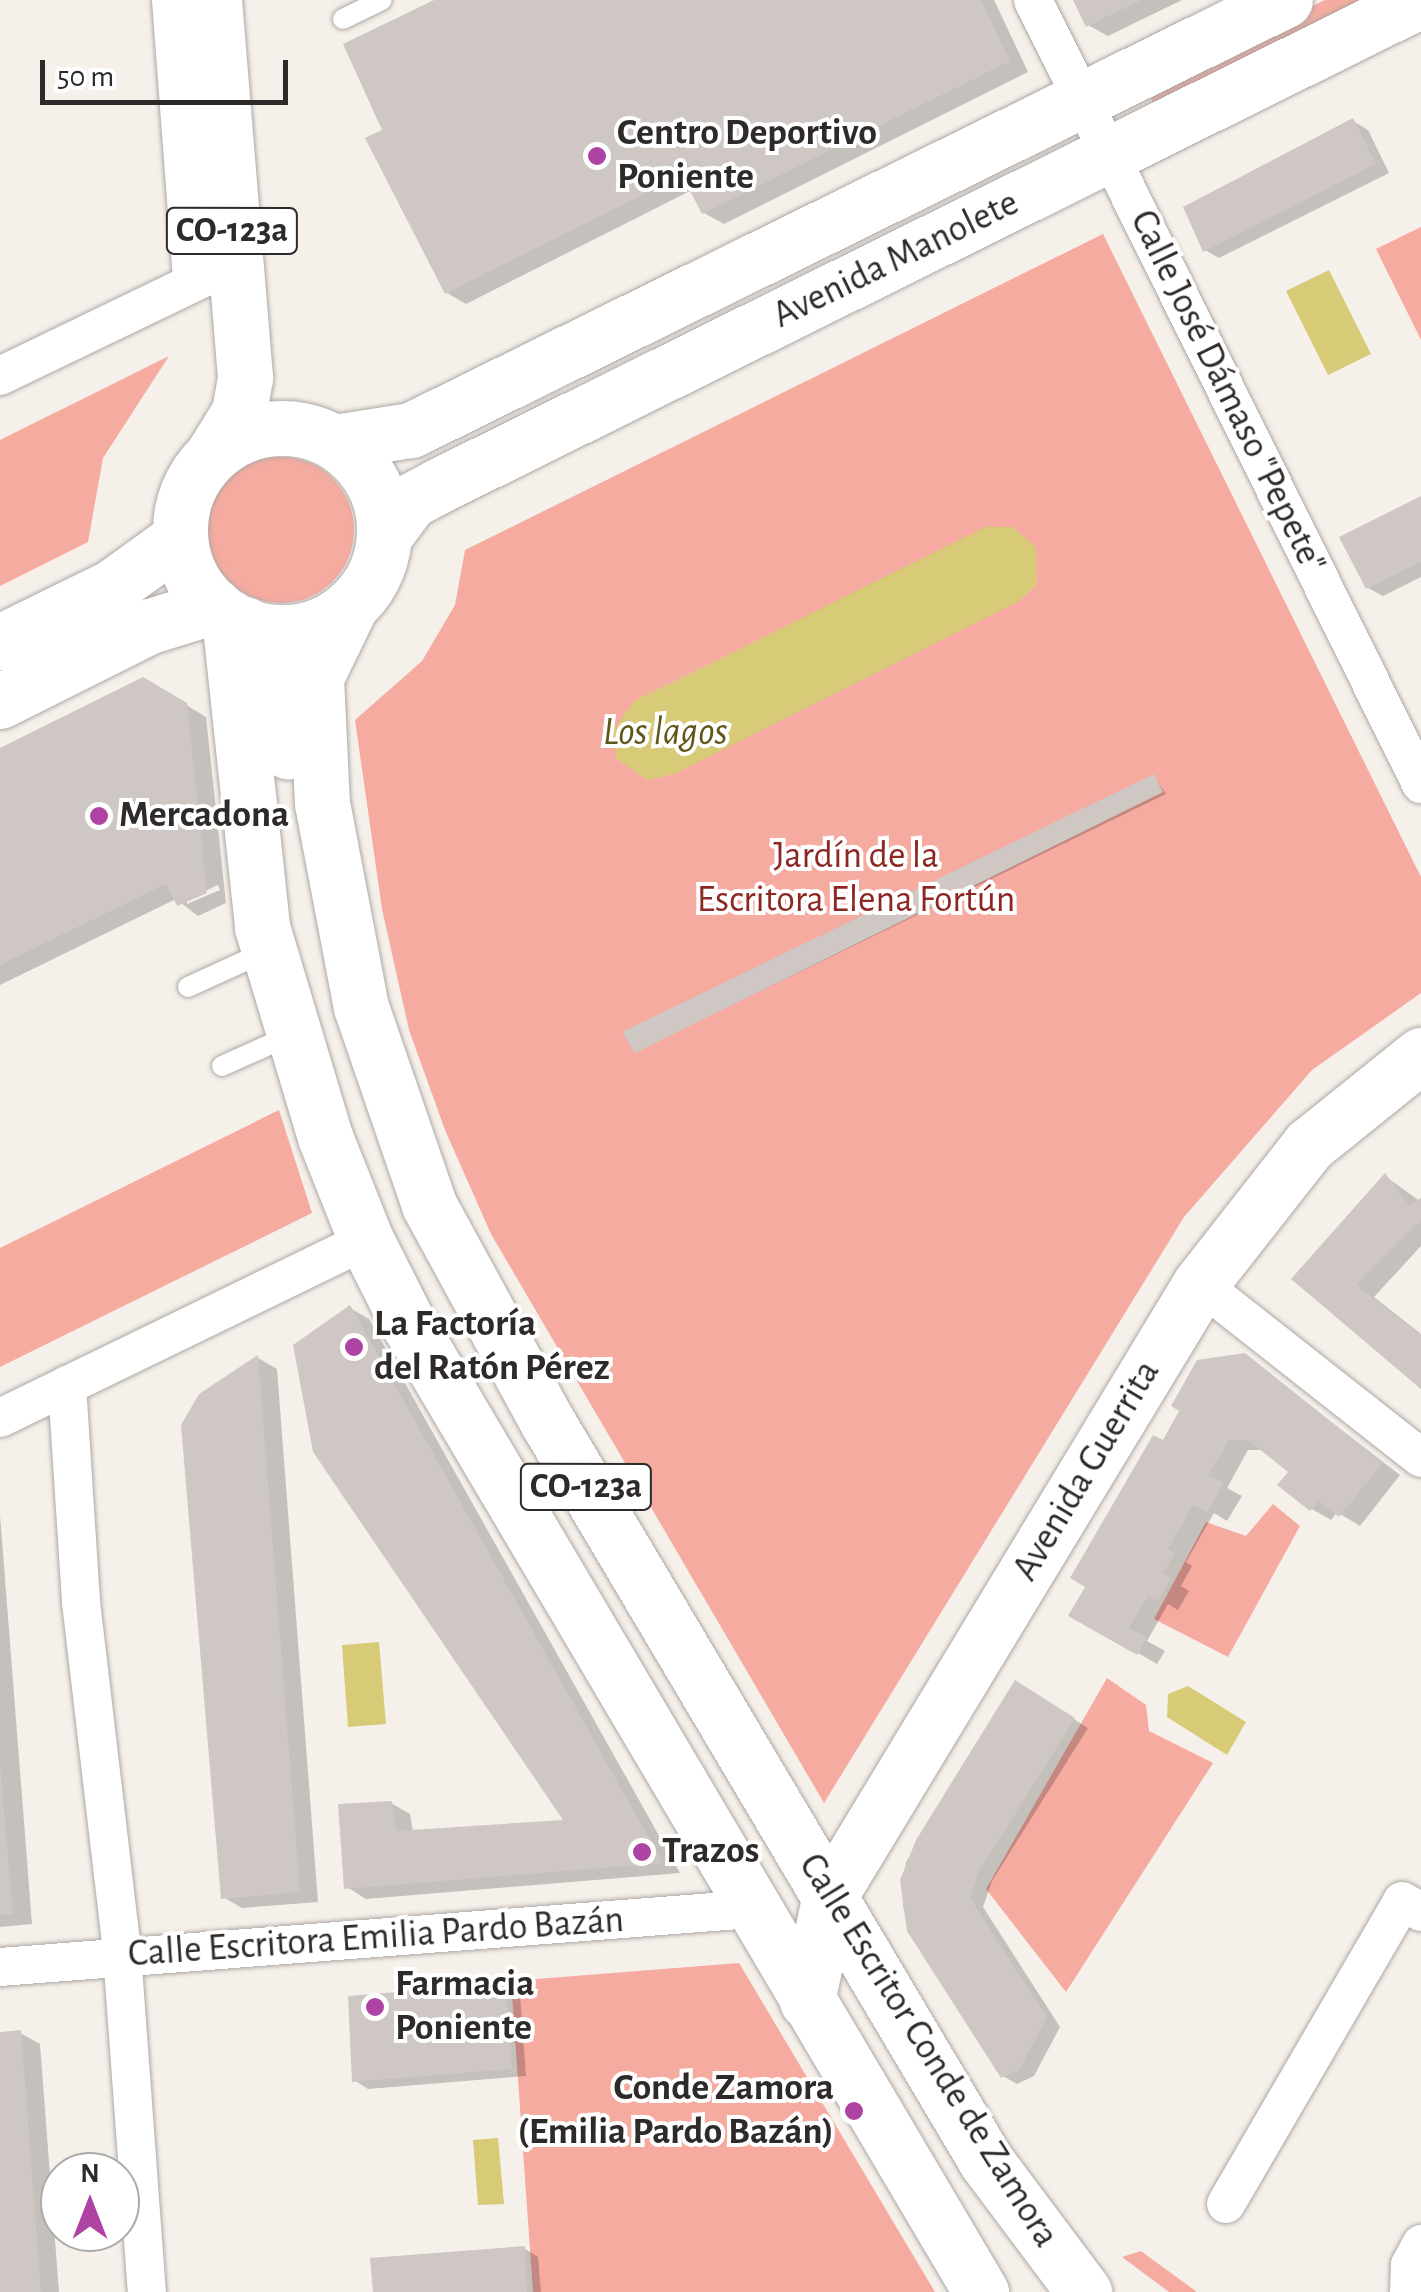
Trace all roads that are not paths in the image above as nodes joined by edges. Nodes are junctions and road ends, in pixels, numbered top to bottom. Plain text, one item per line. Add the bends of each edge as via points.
1 (170, 0) edge
2 (214, 0) edge
3 (251, 0) edge
4 (382, 0) edge
5 (1033, 0) edge
6 (1284, 0) edge
7 (1421, 0) edge
8 (343, 19) dead end
9 (1081, 98) junction
10 (1110, 154) junction
11 (213, 273) junction
12 (0, 376) edge
13 (324, 437) junction
14 (213, 454) junction
15 (384, 534) junction
16 (180, 538) junction
17 (351, 605) junction
18 (230, 616) junction
19 (0, 642) edge
20 (0, 701) edge
21 (1421, 784) edge
22 (268, 950) junction
23 (188, 988) dead end
24 (291, 1034) junction
25 (1421, 1054) edge
26 (222, 1066) dead end
27 (366, 1240) junction
28 (1200, 1284) junction
29 (67, 1385) junction
30 (0, 1418) edge
31 (1421, 1458) edge
32 (752, 1908) junction
33 (1421, 1912) edge
34 (824, 1916) junction
35 (122, 1958) junction
36 (0, 1967) edge
37 (807, 2001) junction
38 (1226, 2204) dead end
39 (1421, 2244) edge
40 (147, 2292) edge
41 (981, 2292) edge
42 (1046, 2292) edge
43 (1084, 2292) edge
44 (1410, 2292) edge

1 - 11 street
2 - 11 main road, CO-123a
3 - 13 main road, CO-123a via 278,361
4 - 8 lane
5 - 9 street, Calle José Dámaso "Pepete"
6 - 9 main road, Avenida Manolete
7 - 10 main road, Avenida Manolete
9 - 10 street, Calle José Dámaso "Pepete"
9 - 13 main road, Avenida Manolete via 411,430
10 - 15 main road, Avenida Manolete via 410,500
10 - 21 street, Calle José Dámaso "Pepete"
11 - 12 street
11 - 14 main road, CO-123a via 244,377 238,412
13 - 14 main road via 260,430
13 - 15 main road via 372,481
14 - 16 main road via 188,492
15 - 17 main road via 374,573
16 - 18 main road via 198,587
16 - 19 main road via 112,587
17 - 18 main road via 301,630
17 - 34 main road, Calle Escritor Conde de Zamora / CO-123a via 316,677 319,772 345,945 402,1139 502,1345
18 - 20 main road via 150,626
18 - 22 main road, Calle Escritor Conde de Zamora via 248,821
18 - 34 main road, Calle Escritor Conde de Zamora / CO-123a via 279,682 314,944 350,1079 403,1214 492,1386
22 - 23 lane
22 - 24 main road, Calle Escritor Conde de Zamora
24 - 26 lane
24 - 27 main road, Calle Escritor Conde de Zamora
25 - 28 main road, Avenida Guerrita via 1308,1145
27 - 29 street
27 - 32 main road, Calle Escritor Conde de Zamora via 408,1323
28 - 31 street
28 - 34 main road, Avenida Guerrita
29 - 30 street
29 - 35 street via 81,1602
32 - 35 street, Calle Escritora Emilia Pardo Bazán
32 - 37 main road, Calle Escritor Conde de Zamora
33 - 38 street via 1402,1902
34 - 37 main road
34 - 42 main road, Calle Escritor Conde de Zamora / CO-123a via 994,2226
34 - 43 main road, Calle Escritor Conde de Zamora / CO-123a via 995,2176
35 - 36 street, Calle Escritora Emilia Pardo Bazán
35 - 40 street
37 - 41 main road, Calle Escritor Conde de Zamora
39 - 44 street via 1410,2265

